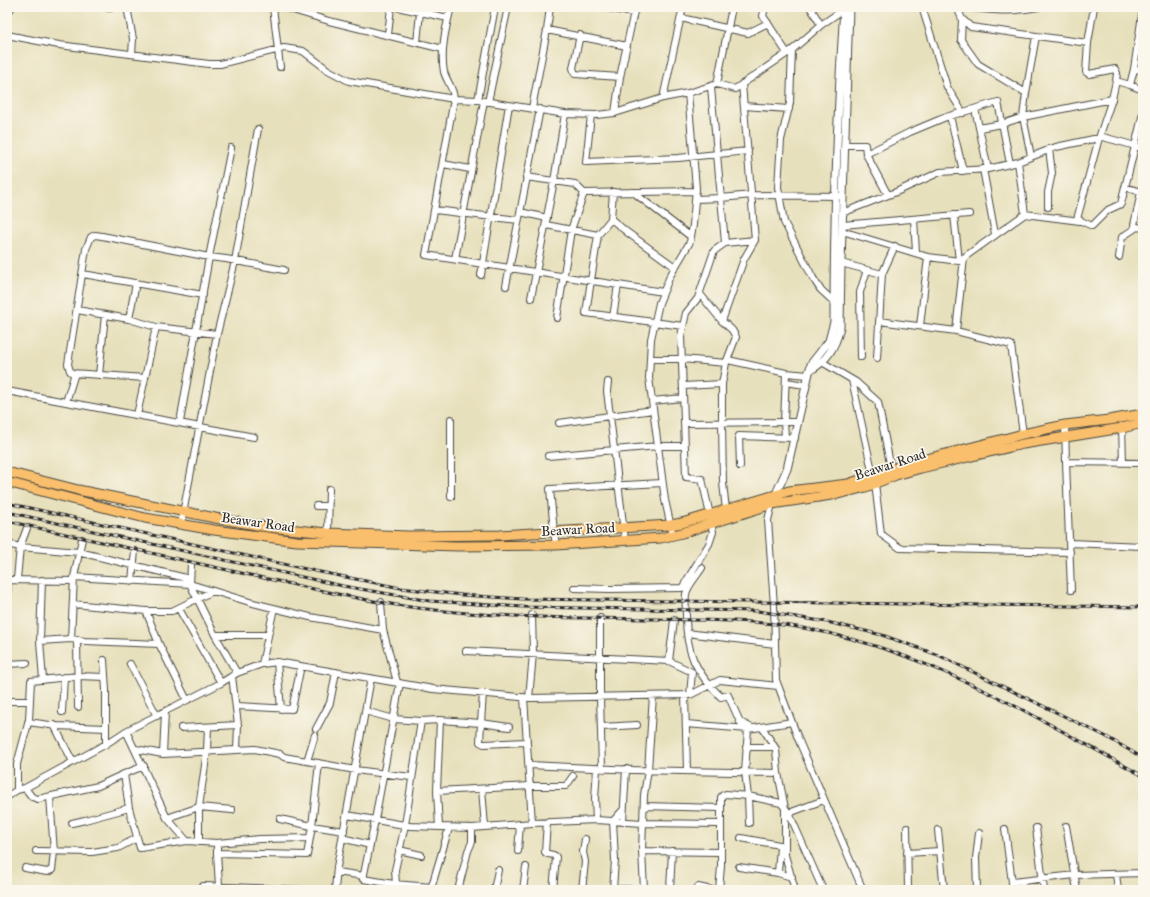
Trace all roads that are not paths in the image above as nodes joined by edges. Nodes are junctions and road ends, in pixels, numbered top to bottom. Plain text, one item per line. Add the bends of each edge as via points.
1 (12, 7) edge
2 (93, 7) edge
3 (111, 7) edge
4 (127, 7) edge
5 (274, 7) edge
6 (283, 7) edge
7 (391, 7) edge
8 (397, 7) edge
9 (451, 7) edge
10 (495, 7) edge
11 (508, 7) edge
12 (550, 7) edge
13 (603, 7) edge
14 (683, 7) edge
15 (732, 7) edge
16 (765, 7) edge
17 (810, 7) edge
18 (922, 7) edge
19 (957, 7) edge
20 (962, 7) edge
21 (1038, 7) edge
22 (1094, 7) edge
23 (846, 8) edge
24 (1143, 8) edge
25 (1018, 9) edge
26 (634, 10) edge
27 (420, 12) junction
28 (7, 14) edge
29 (448, 18) junction
30 (681, 18) junction
31 (962, 19) junction
32 (768, 23) junction
33 (821, 25) junction
34 (728, 28) junction
35 (547, 30) junction
36 (7, 35) edge
37 (388, 35) junction
38 (580, 36) junction
39 (1036, 36) junction
40 (417, 43) junction
41 (1088, 43) junction
42 (627, 46) junction
43 (500, 47) junction
44 (278, 49) junction
45 (443, 49) junction
46 (789, 52) junction
47 (132, 54) junction
48 (485, 62) junction
49 (280, 67) dead end
50 (1134, 69) junction
51 (1143, 70) edge
52 (620, 77) junction
53 (1116, 81) junction
54 (717, 84) junction
55 (742, 84) junction
56 (1130, 85) junction
57 (711, 87) junction
58 (1143, 90) edge
59 (1026, 93) junction
60 (688, 94) junction
61 (663, 98) junction
62 (454, 99) junction
63 (1112, 99) junction
64 (484, 101) junction
65 (509, 105) junction
66 (744, 106) junction
67 (532, 108) junction
68 (540, 109) junction
69 (789, 109) junction
70 (975, 109) junction
71 (615, 113) junction
72 (963, 113) junction
73 (1143, 113) edge
74 (565, 114) junction
75 (591, 115) junction
76 (950, 116) junction
77 (1023, 117) junction
78 (1002, 124) junction
79 (979, 128) junction
80 (258, 129) dead end
81 (1099, 138) junction
82 (845, 145) junction
83 (1135, 146) junction
84 (231, 148) dead end
85 (1143, 148) edge
86 (1049, 150) junction
87 (748, 151) junction
88 (717, 154) junction
89 (866, 154) junction
90 (693, 156) junction
91 (1031, 156) junction
92 (1018, 162) junction
93 (443, 164) junction
94 (1010, 164) junction
95 (470, 169) junction
96 (985, 169) junction
97 (963, 171) junction
98 (526, 177) junction
99 (554, 181) junction
100 (1125, 188) junction
101 (696, 191) junction
102 (613, 192) junction
103 (633, 192) junction
104 (584, 193) junction
105 (752, 195) junction
106 (779, 195) junction
107 (835, 195) junction
108 (888, 195) junction
109 (843, 196) junction
110 (721, 198) junction
111 (695, 199) junction
112 (1048, 207) dead end
113 (435, 210) junction
114 (520, 212) junction
115 (842, 213) junction
116 (463, 214) junction
117 (968, 214) dead end
118 (1025, 214) junction
119 (954, 216) junction
120 (490, 217) junction
121 (611, 219) junction
122 (914, 219) junction
123 (518, 220) junction
124 (546, 221) junction
125 (1080, 221) junction
126 (842, 228) junction
127 (1140, 228) edge
128 (571, 230) junction
129 (995, 234) junction
130 (598, 235) junction
131 (690, 236) junction
132 (755, 240) junction
133 (726, 243) junction
134 (895, 246) junction
135 (916, 252) junction
136 (209, 257) junction
137 (928, 257) junction
138 (1119, 257) dead end
139 (455, 259) junction
140 (961, 260) junction
141 (235, 261) junction
142 (841, 263) junction
143 (483, 264) junction
144 (675, 267) junction
145 (509, 268) junction
146 (284, 270) dead end
147 (867, 270) junction
148 (536, 272) junction
149 (83, 274) junction
150 (882, 274) junction
151 (481, 275) dead end
152 (564, 276) junction
153 (591, 280) junction
154 (136, 283) junction
155 (618, 285) junction
156 (506, 286) dead end
157 (663, 292) junction
158 (700, 294) junction
159 (203, 295) junction
160 (531, 298) dead end
161 (834, 302) junction
162 (77, 310) junction
163 (105, 315) junction
164 (613, 317) junction
165 (557, 318) dead end
166 (129, 319) junction
167 (722, 321) junction
168 (879, 321) junction
169 (655, 322) junction
170 (683, 326) junction
171 (920, 326) junction
172 (156, 327) junction
173 (196, 331) junction
174 (956, 331) junction
175 (217, 334) junction
176 (861, 357) dead end
177 (877, 358) dead end
178 (650, 359) junction
179 (682, 359) junction
180 (727, 362) junction
181 (822, 362) junction
182 (75, 373) junction
183 (786, 373) junction
184 (809, 373) junction
185 (99, 374) junction
186 (145, 378) junction
187 (852, 380) junction
188 (608, 382) dead end
189 (786, 382) junction
190 (722, 384) junction
191 (806, 385) junction
192 (683, 386) junction
193 (7, 391) edge
194 (683, 398) junction
195 (652, 401) junction
196 (66, 402) junction
197 (653, 410) junction
198 (1143, 414) edge
199 (137, 415) junction
200 (610, 416) junction
201 (451, 419) dead end
202 (180, 422) junction
203 (722, 422) junction
204 (784, 422) junction
205 (798, 422) junction
206 (1143, 422) edge
207 (559, 423) dead end
208 (684, 423) junction
209 (1121, 423) junction
210 (1065, 425) junction
211 (199, 427) junction
212 (1023, 434) junction
213 (254, 437) dead end
214 (785, 437) junction
215 (1065, 437) junction
216 (794, 438) junction
217 (658, 446) junction
218 (685, 446) junction
219 (614, 450) junction
220 (548, 456) dead end
221 (1066, 462) junction
222 (1123, 462) junction
223 (1143, 463) edge
224 (740, 466) dead end
225 (891, 469) junction
226 (7, 472) edge
227 (874, 479) junction
228 (7, 482) edge
229 (662, 483) junction
230 (618, 486) junction
231 (329, 489) dead end
232 (776, 495) junction
233 (451, 497) dead end
234 (772, 504) junction
235 (316, 506) dead end
236 (328, 506) junction
237 (726, 510) junction
238 (183, 512) junction
239 (711, 519) junction
240 (181, 524) junction
241 (670, 525) junction
242 (27, 528) dead end
243 (623, 528) junction
244 (554, 532) junction
245 (328, 533) junction
246 (350, 534) junction
247 (673, 536) junction
248 (82, 539) dead end
249 (624, 540) junction
250 (1070, 543) junction
251 (7, 544) edge
252 (350, 544) junction
253 (556, 545) junction
254 (1143, 546) edge
255 (20, 547) junction
256 (135, 551) dead end
257 (79, 552) junction
258 (1070, 552) junction
259 (134, 565) junction
260 (191, 565) dead end
261 (702, 568) dead end
262 (17, 579) junction
263 (74, 579) junction
264 (7, 580) edge
265 (42, 580) junction
266 (132, 581) junction
267 (190, 582) junction
268 (574, 588) dead end
269 (1072, 590) dead end
270 (213, 591) junction
271 (198, 598) junction
272 (7, 600) edge
273 (381, 602) dead end
274 (73, 604) junction
275 (274, 608) junction
276 (179, 609) junction
277 (146, 611) junction
278 (532, 616) dead end
279 (600, 618) dead end
280 (674, 620) dead end
281 (383, 630) junction
282 (687, 633) junction
283 (215, 635) junction
284 (268, 635) junction
285 (74, 639) junction
286 (40, 641) junction
287 (159, 644) junction
288 (774, 644) junction
289 (466, 651) dead end
290 (533, 654) junction
291 (600, 656) junction
292 (104, 660) dead end
293 (670, 661) junction
294 (277, 662) junction
295 (7, 664) edge
296 (27, 664) dead end
297 (130, 664) dead end
298 (262, 664) junction
299 (301, 666) junction
300 (336, 672) junction
301 (235, 674) junction
302 (78, 676) junction
303 (64, 677) junction
304 (104, 677) junction
305 (371, 678) junction
306 (43, 680) junction
307 (221, 683) junction
308 (399, 683) junction
309 (709, 686) junction
310 (778, 686) junction
311 (484, 693) junction
312 (687, 695) junction
313 (653, 696) junction
314 (527, 697) junction
315 (600, 697) junction
316 (187, 700) junction
317 (7, 701) edge
318 (30, 701) junction
319 (236, 706) junction
320 (78, 707) dead end
321 (282, 709) junction
322 (365, 711) junction
323 (62, 712) dead end
324 (165, 712) junction
325 (157, 716) junction
326 (394, 719) junction
327 (440, 720) junction
328 (420, 721) junction
329 (28, 722) junction
330 (792, 722) junction
331 (481, 723) junction
332 (686, 724) junction
333 (54, 725) junction
334 (238, 725) junction
335 (637, 725) dead end
336 (601, 726) junction
337 (208, 727) junction
338 (509, 727) dead end
339 (762, 727) junction
340 (106, 728) junction
341 (181, 728) dead end
342 (750, 729) junction
343 (126, 731) junction
344 (527, 742) junction
345 (106, 744) junction
346 (746, 747) junction
347 (774, 747) junction
348 (136, 749) junction
349 (236, 750) junction
350 (207, 751) junction
351 (163, 754) junction
352 (307, 761) junction
353 (73, 762) junction
354 (319, 763) junction
355 (529, 765) junction
356 (144, 766) junction
357 (600, 768) junction
358 (626, 769) junction
359 (355, 770) junction
360 (648, 770) junction
361 (687, 770) junction
362 (745, 772) junction
363 (778, 773) junction
364 (124, 774) junction
365 (384, 774) junction
366 (573, 776) dead end
367 (411, 777) junction
368 (530, 786) junction
369 (25, 788) junction
370 (482, 789) junction
371 (17, 790) junction
372 (437, 791) junction
373 (50, 796) junction
374 (748, 796) junction
375 (7, 797) edge
376 (824, 800) junction
377 (644, 806) junction
378 (199, 807) junction
379 (129, 808) junction
380 (720, 808) junction
381 (785, 808) junction
382 (232, 810) dead end
383 (623, 810) junction
384 (790, 814) junction
385 (347, 815) junction
386 (167, 818) junction
387 (280, 819) dead end
388 (376, 820) junction
389 (596, 820) junction
390 (612, 821) junction
391 (547, 822) junction
392 (623, 822) junction
393 (72, 823) dead end
394 (532, 823) junction
395 (643, 823) junction
396 (749, 823) dead end
397 (520, 824) junction
398 (720, 824) junction
399 (405, 825) junction
400 (312, 826) junction
401 (1066, 826) dead end
402 (440, 827) junction
403 (485, 827) junction
404 (449, 828) junction
405 (472, 828) junction
406 (907, 828) dead end
407 (1036, 828) dead end
408 (1005, 829) dead end
409 (938, 830) dead end
410 (344, 831) junction
411 (979, 833) dead end
412 (137, 838) junction
413 (310, 838) junction
414 (342, 838) junction
415 (741, 838) dead end
416 (585, 839) dead end
417 (187, 841) junction
418 (199, 842) junction
419 (217, 843) junction
420 (370, 845) junction
421 (783, 846) junction
422 (399, 850) junction
423 (642, 850) junction
424 (36, 851) dead end
425 (518, 851) dead end
426 (672, 851) junction
427 (940, 851) junction
428 (54, 852) junction
429 (721, 852) junction
430 (217, 853) junction
431 (907, 853) junction
432 (421, 854) dead end
433 (739, 867) dead end
434 (25, 868) dead end
435 (526, 868) dead end
436 (498, 870) dead end
437 (337, 872) junction
438 (778, 873) junction
439 (1143, 873) edge
440 (1116, 874) junction
441 (1075, 875) junction
442 (364, 876) junction
443 (792, 877) junction
444 (1042, 879) junction
445 (1013, 882) junction
446 (220, 886) junction
447 (394, 886) edge
448 (698, 887) dead end
449 (233, 888) edge
450 (431, 888) edge
451 (261, 889) edge
452 (612, 889) edge
453 (201, 890) edge
454 (298, 890) edge
455 (304, 890) edge
456 (335, 890) edge
457 (458, 890) edge
458 (494, 890) edge
459 (523, 890) edge
460 (553, 890) edge
461 (582, 890) edge
462 (644, 890) edge
463 (656, 890) edge
464 (670, 890) edge
465 (712, 890) edge
466 (719, 890) edge
467 (795, 890) edge
468 (823, 890) edge
469 (863, 890) edge
470 (908, 890) edge
471 (944, 890) edge
472 (977, 890) edge
473 (1013, 890) edge
474 (1044, 890) edge
475 (1077, 890) edge
476 (1118, 890) edge

1 - 28 street
2 - 3 street
4 - 47 street via 133,39
5 - 44 street
6 - 37 street
7 - 37 street
8 - 27 street
9 - 29 street
10 - 48 street
11 - 43 street
12 - 35 street
13 - 26 street
14 - 30 street
15 - 34 street
16 - 32 street via 763,16
17 - 33 street
18 - 72 street via 947,87
19 - 31 street
20 - 25 street via 998,11
21 - 25 street
22 - 41 street
23 - 33 street
23 - 82 street
23 - 107 street
24 - 50 street
26 - 42 street
27 - 29 street
27 - 40 street
29 - 45 street
30 - 34 street
30 - 61 street
31 - 39 street via 971,27
31 - 59 street via 961,40 978,64
32 - 34 street via 748,33
32 - 46 street
33 - 46 street
34 - 54 street
35 - 38 street
35 - 67 street
36 - 47 street
37 - 40 street
38 - 42 street
38 - 52 street via 573,68 575,74
39 - 41 street
39 - 59 street
40 - 45 street
41 - 53 street via 1086,72 1089,74 1115,69
42 - 52 street
43 - 48 street
43 - 64 street
44 - 47 street via 220,64
44 - 49 street
44 - 62 street via 289,48 303,52 349,81
45 - 62 street via 445,73
46 - 55 street
46 - 69 street
48 - 64 street
50 - 51 street
50 - 56 street
52 - 71 street
53 - 56 street
53 - 63 street
54 - 55 street via 735,89
54 - 57 street
55 - 66 street
56 - 58 street
57 - 60 street
57 - 88 street
59 - 77 street
60 - 61 street
60 - 90 street
61 - 71 street
62 - 64 street
62 - 93 street
63 - 77 street
63 - 81 street
64 - 65 street
64 - 95 street
65 - 67 street
65 - 120 street
66 - 69 street
66 - 87 street
67 - 68 street
68 - 74 street
68 - 98 street
69 - 106 street via 781,140
70 - 72 street
70 - 78 street via 998,102
70 - 79 street
71 - 75 street
72 - 76 street
73 - 83 street
74 - 75 street
74 - 99 street
75 - 90 street via 586,162
76 - 89 street
76 - 97 street
77 - 78 street
77 - 91 street
78 - 79 street
78 - 94 street
79 - 96 street
80 - 141 street
81 - 83 street
81 - 86 street
81 - 125 street via 1077,219
82 - 89 street via 865,145
82 - 109 street
83 - 85 street
83 - 100 street
84 - 136 street
86 - 91 street
86 - 112 street via 1052,173
87 - 88 street
87 - 105 street
88 - 90 street
88 - 110 street
89 - 108 street
90 - 101 street
91 - 92 street
92 - 94 street
92 - 118 street
93 - 95 street
93 - 113 street
94 - 96 street
95 - 116 street
96 - 97 street
96 - 129 street
97 - 108 street via 940,172
98 - 99 street
98 - 114 street
99 - 104 street via 575,184
99 - 124 street
100 - 125 street via 1121,204 1108,210 1092,226
100 - 127 street via 1141,192 1134,225
101 - 103 street
101 - 111 street
102 - 103 street
102 - 104 street
102 - 121 street
103 - 131 street
104 - 128 street
105 - 106 street
105 - 110 street
105 - 132 street
106 - 107 street
106 - 161 street via 784,222 800,255 822,291
107 - 109 street
107 - 161 street
108 - 115 street
109 - 115 street
110 - 111 street
110 - 133 street
111 - 131 street
113 - 116 street
113 - 139 street via 426,255
114 - 123 street
114 - 124 street
115 - 126 street
116 - 120 street
116 - 139 street
117 - 119 street
118 - 125 street
118 - 129 street
119 - 122 street
119 - 140 street
120 - 123 street
120 - 143 street
121 - 130 street
121 - 144 street
122 - 126 street
122 - 135 street
123 - 145 street
124 - 128 street
124 - 148 street
126 - 134 street
126 - 142 street
127 - 138 street via 1122,237
128 - 130 street
128 - 152 street
129 - 140 street
130 - 153 street
131 - 144 street via 690,242
132 - 133 street
132 - 167 street via 744,259
133 - 158 street via 714,251
134 - 135 street
134 - 150 street
135 - 137 street
136 - 141 street
136 - 149 street via 95,236 91,237 86,249
136 - 159 street
137 - 140 street
137 - 171 street
139 - 143 street
140 - 174 street
141 - 146 street
141 - 175 street
142 - 147 street
142 - 181 street via 840,327 838,337
143 - 145 street
143 - 151 street
144 - 157 street
145 - 148 street
145 - 156 street
147 - 150 street
147 - 176 street via 860,292
148 - 152 street
148 - 160 street
149 - 154 street
149 - 162 street
150 - 168 street
152 - 153 street
152 - 165 street
153 - 155 street
153 - 164 street via 586,313
154 - 159 street
154 - 166 street
155 - 157 street
155 - 164 street
157 - 169 street
158 - 167 street
158 - 170 street via 686,313
159 - 173 street
161 - 184 street via 831,337 813,361
162 - 163 street
162 - 182 street via 68,364 72,373
163 - 166 street
163 - 185 street
164 - 169 street
166 - 172 street
167 - 180 street via 736,337
168 - 171 street
168 - 177 street
169 - 170 street
169 - 178 street
170 - 179 street
171 - 174 street
172 - 173 street
172 - 186 street
173 - 175 street
173 - 202 street
174 - 212 street via 1011,345
175 - 211 street
178 - 179 street
178 - 195 street
179 - 180 street
179 - 192 street
180 - 183 street
180 - 190 street
181 - 184 street
181 - 187 street
182 - 185 street
182 - 196 street
183 - 184 street
183 - 189 street
184 - 191 street
185 - 186 street
186 - 199 street
187 - 225 street via 878,402
187 - 227 street
188 - 200 street
189 - 191 street
189 - 204 street
190 - 192 street
190 - 203 street
191 - 205 street
192 - 194 street
193 - 196 street
194 - 195 street
194 - 208 street
195 - 197 street
196 - 199 street
197 - 200 street
197 - 217 street
198 - 209 main road, Beawar Road
199 - 202 street
200 - 207 street
200 - 219 street
201 - 233 street
202 - 211 street
203 - 204 street
203 - 208 street
203 - 237 street
204 - 205 street
204 - 214 street
205 - 216 street
206 - 209 main road, Beawar Road
208 - 218 street
209 - 210 main road, Beawar Road
209 - 215 main road, Beawar Road
209 - 222 street
210 - 212 main road, Beawar Road
210 - 215 street
211 - 213 street
211 - 238 street
212 - 225 main road, Beawar Road
214 - 216 street
214 - 224 street via 739,436
215 - 221 street
215 - 227 main road, Beawar Road
216 - 232 street via 787,469
217 - 218 street
217 - 219 street
217 - 229 street
218 - 239 street via 686,477 702,479
219 - 220 street
219 - 230 street
221 - 222 street
221 - 250 street
222 - 223 street
225 - 227 main road, Beawar Road
226 - 238 main road, Beawar Road
227 - 232 main road, Beawar Road via 797,489
227 - 234 main road, Beawar Road via 838,494
227 - 258 street via 881,534 900,548
228 - 240 main road, Beawar Road via 145,518
229 - 230 street
229 - 241 street
230 - 243 street
230 - 244 street via 550,489
231 - 236 street
232 - 234 street
232 - 237 main road, Beawar Road
234 - 239 main road, Beawar Road
234 - 288 street via 768,520
235 - 236 street
236 - 245 street
237 - 239 main road, Beawar Road
238 - 240 street
238 - 245 main road, Beawar Road via 267,527
239 - 241 main road, Beawar Road
239 - 247 main road, Beawar Road
239 - 268 street via 713,532 709,544 682,588
240 - 252 main road, Beawar Road via 297,541
241 - 243 main road, Beawar Road
241 - 247 street
242 - 255 street
243 - 244 main road, Beawar Road
243 - 249 street
244 - 246 main road, Beawar Road via 456,536
244 - 253 street
245 - 246 main road, Beawar Road
246 - 252 main road
247 - 249 main road, Beawar Road
248 - 257 street
249 - 253 main road, Beawar Road
250 - 254 street
250 - 258 street
251 - 255 street
252 - 253 main road, Beawar Road
255 - 257 street
255 - 262 street
256 - 259 street
257 - 259 street
257 - 263 street
258 - 269 street
259 - 266 street
259 - 267 street
260 - 267 street
261 - 282 street via 686,594
262 - 264 street
262 - 265 street
263 - 265 street
263 - 266 street
263 - 274 street
264 - 272 street
265 - 286 street
266 - 267 street
267 - 270 street
267 - 271 street
270 - 271 street
270 - 275 street
271 - 276 street
271 - 283 street
273 - 281 street
274 - 277 street
274 - 285 street
275 - 281 street
275 - 284 street
276 - 277 street
276 - 307 street
277 - 287 street
278 - 290 street
279 - 291 street
280 - 293 street
281 - 308 street
282 - 288 street
282 - 309 street via 689,650 695,666
283 - 284 street
283 - 301 street
284 - 298 street
285 - 286 street
285 - 287 street
285 - 302 street
286 - 306 street
287 - 316 street
288 - 310 street
289 - 290 street
290 - 291 street
290 - 314 street
291 - 293 street
291 - 315 street
292 - 304 street
293 - 312 street via 692,672
294 - 298 street
294 - 299 street
294 - 321 street
295 - 296 street
297 - 325 street
298 - 301 street
299 - 300 street
299 - 321 street via 292,709
300 - 305 street
300 - 352 street via 330,703 315,732
301 - 307 street
301 - 319 street
302 - 303 street
302 - 304 street
302 - 320 street
303 - 306 street
303 - 323 street
304 - 340 street
305 - 308 street
305 - 322 street
306 - 318 street via 31,681
307 - 316 street
308 - 311 street
308 - 326 street
309 - 310 street via 720,680
309 - 312 street
309 - 342 street via 721,697 728,695 740,722
310 - 330 street
311 - 314 street
311 - 331 street
312 - 313 street
312 - 332 street
313 - 315 street
313 - 360 street
314 - 315 street
314 - 344 street
315 - 336 street
316 - 324 street
317 - 318 street
318 - 329 street
319 - 321 street
319 - 334 street
322 - 326 street
322 - 359 street
324 - 325 street
324 - 351 street
325 - 343 street
326 - 328 street
326 - 365 street
327 - 328 street
327 - 331 street
327 - 372 street
328 - 367 street
329 - 333 street
329 - 371 street via 17,764
330 - 339 street
330 - 376 street
331 - 338 street
331 - 344 street via 480,742 484,744
332 - 342 street
332 - 361 street
333 - 340 street
333 - 353 street
334 - 337 street
334 - 349 street
335 - 336 street
336 - 357 street
337 - 341 street
337 - 350 street
339 - 342 street
339 - 347 street
340 - 345 street
342 - 346 street
343 - 345 street
343 - 348 street
344 - 355 street
345 - 353 street
346 - 347 street
346 - 362 street
347 - 363 street
348 - 351 street
348 - 356 street
349 - 350 street
349 - 352 street via 255,749
350 - 351 street
350 - 378 street
352 - 354 street
353 - 369 street
354 - 359 street
354 - 400 street
355 - 357 street
355 - 368 street
356 - 364 street
356 - 386 street
357 - 358 street
357 - 389 street via 595,798
358 - 360 street
358 - 383 street
359 - 365 street
359 - 385 street
360 - 361 street
360 - 377 street
361 - 362 street
362 - 363 street
362 - 374 street
363 - 381 street
364 - 373 street via 98,786
364 - 379 street
365 - 367 street
365 - 388 street
366 - 368 street via 566,786
367 - 399 street
368 - 370 street
368 - 394 street
369 - 371 street
369 - 373 street via 38,799
370 - 372 street
370 - 403 street
371 - 375 street
372 - 402 street
373 - 428 street
374 - 380 street via 723,795
374 - 381 street via 781,803
374 - 396 street
376 - 384 street
376 - 469 street
377 - 380 street
377 - 395 street
378 - 382 street
378 - 386 street
378 - 418 street
379 - 393 street
379 - 412 street
380 - 398 street
381 - 384 street
381 - 421 street
383 - 390 street
383 - 392 street
384 - 468 street
385 - 388 street
385 - 410 street
386 - 417 street
387 - 400 street
388 - 399 street
388 - 420 street
389 - 390 street
389 - 391 street
390 - 392 street
390 - 452 street via 615,860
391 - 394 street
391 - 460 street via 545,852 556,857
392 - 395 street
394 - 397 street
395 - 398 street
395 - 423 street
397 - 403 street
397 - 425 street
398 - 429 street
399 - 402 street
399 - 422 street
400 - 410 street
400 - 413 street
401 - 441 street
402 - 404 street
403 - 405 street
404 - 405 street
404 - 450 street
405 - 457 street via 472,842
406 - 431 street
407 - 444 street
408 - 445 street
409 - 427 street
410 - 414 street
411 - 472 street via 976,858
412 - 417 street via 140,848
412 - 428 street via 118,848 92,852
413 - 419 street
413 - 430 street via 307,855
414 - 420 street
414 - 437 street
415 - 421 street
416 - 461 street
417 - 418 street
418 - 419 street
419 - 430 street
420 - 442 street
421 - 438 street
421 - 443 street
422 - 432 street
422 - 447 street
423 - 426 street
423 - 462 street
424 - 428 street
426 - 429 street
426 - 464 street
427 - 431 street
427 - 471 street
428 - 434 street via 53,867 50,871
429 - 466 street
430 - 446 street
431 - 470 street
433 - 438 street
435 - 459 street
436 - 458 street
437 - 442 street
437 - 456 street
438 - 443 street
439 - 440 street
440 - 441 street
440 - 476 street
441 - 444 street
441 - 475 street
442 - 447 street via 363,879
443 - 467 street
444 - 445 street
444 - 474 street
445 - 473 street
446 - 449 street
446 - 453 street via 203,886
447 - 450 street
448 - 465 street
449 - 451 street
451 - 454 street
452 - 462 street
454 - 455 street
462 - 463 street

